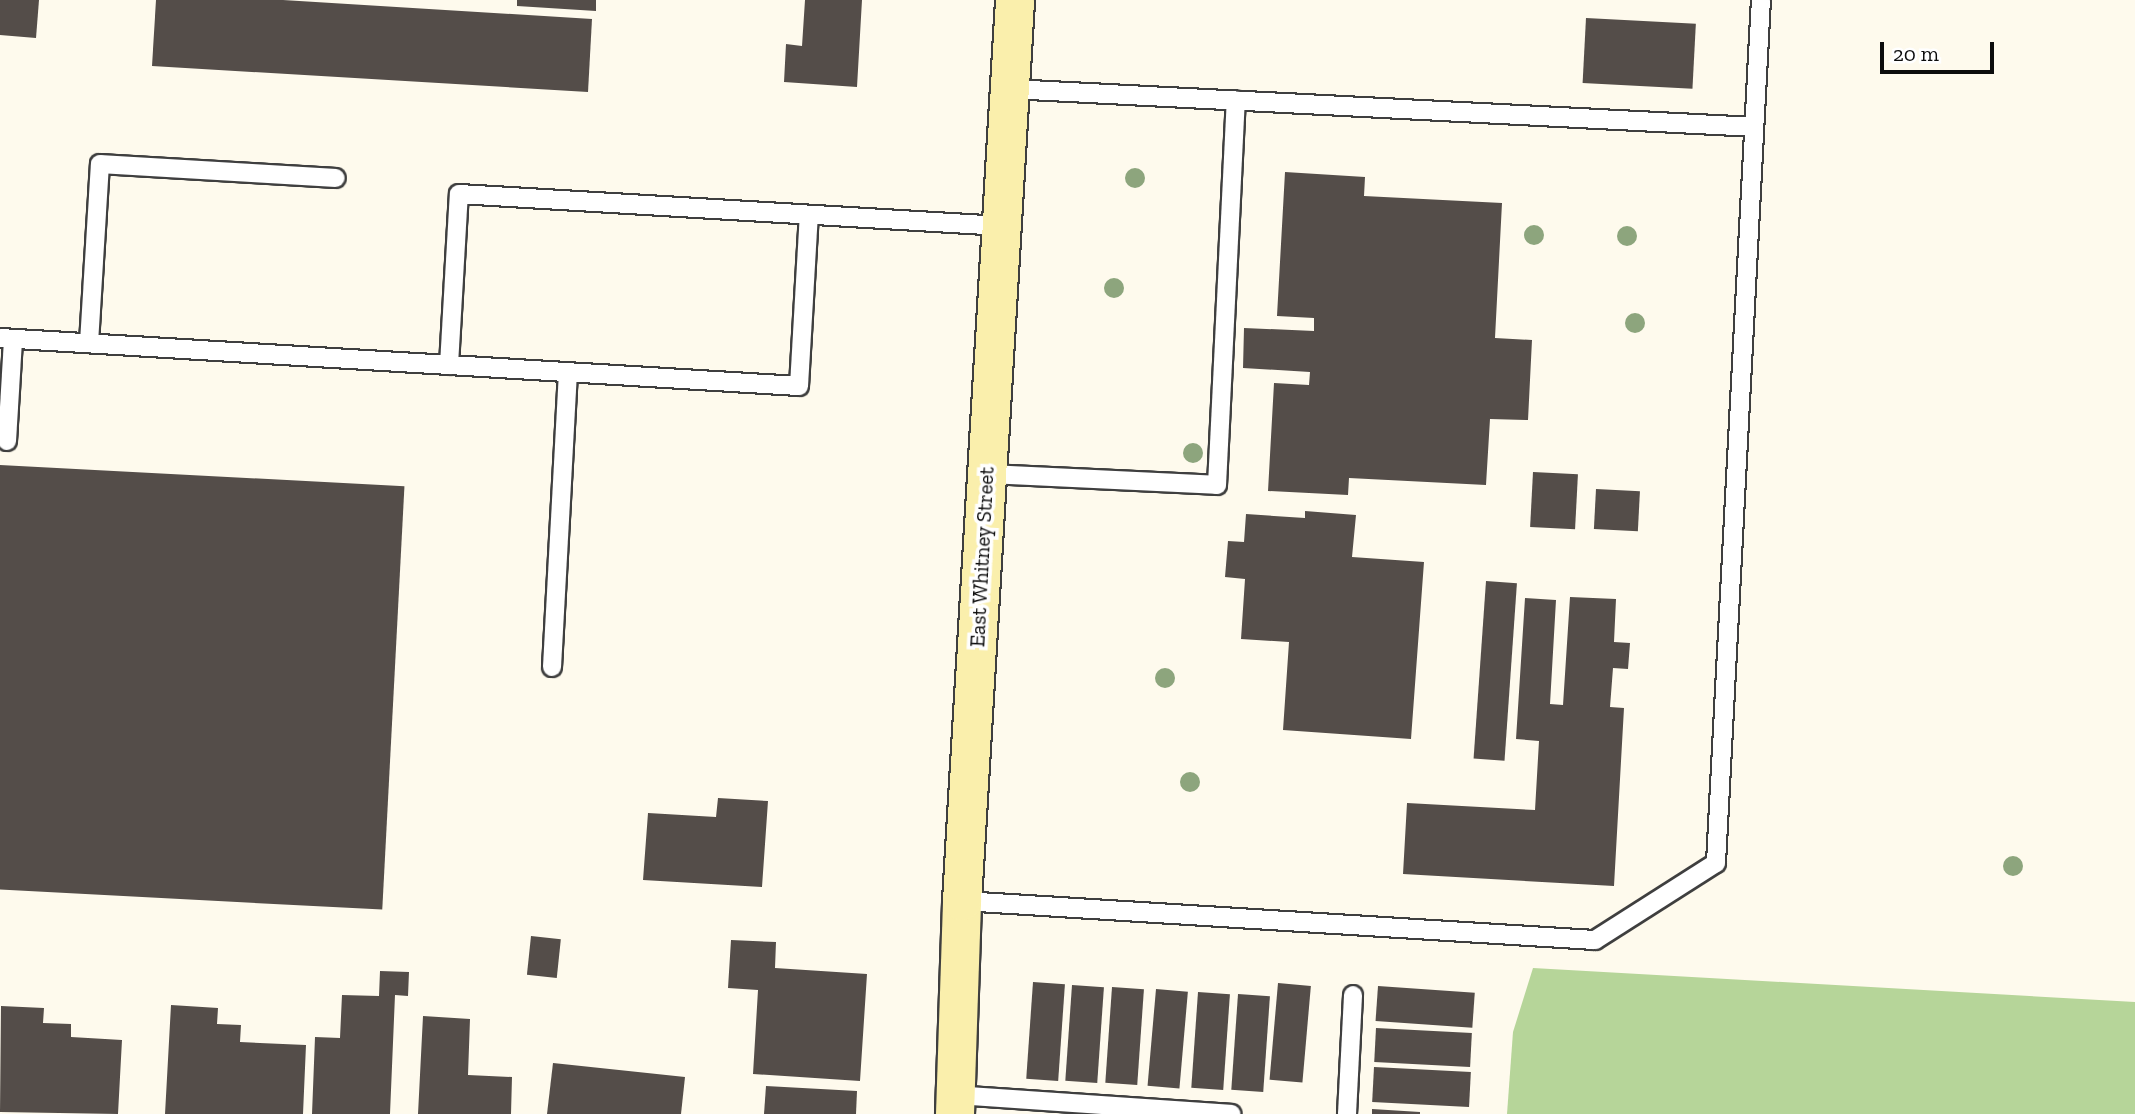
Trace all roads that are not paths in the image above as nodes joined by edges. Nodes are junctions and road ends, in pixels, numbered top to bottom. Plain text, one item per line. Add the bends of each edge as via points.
1 (1015, 0) edge
2 (1761, 0) edge
3 (1010, 89) junction
4 (1236, 100) junction
5 (1754, 127) junction
6 (336, 178) dead end
7 (809, 215) junction
8 (1002, 226) junction
9 (6, 338) edge
10 (89, 343) junction
11 (449, 365) junction
12 (568, 372) junction
13 (7, 441) dead end
14 (987, 474) junction
15 (552, 667) dead end
16 (962, 901) junction
17 (1353, 995) dead end
18 (955, 1104) edge
19 (1231, 1114) edge
20 (1347, 1114) edge

1 - 3 street, East Whitney Street
2 - 5 lane
3 - 4 lane
3 - 8 street, East Whitney Street
4 - 5 lane
4 - 14 lane via 1217,485
5 - 16 lane via 1716,863 1595,940
6 - 10 lane via 100,164
7 - 8 lane
7 - 11 lane via 459,194
7 - 12 lane via 799,386
8 - 14 street, East Whitney Street
9 - 10 lane
9 - 13 lane
10 - 11 lane
11 - 12 lane
12 - 15 lane
14 - 16 street, East Whitney Street
16 - 18 street, East Whitney Street
17 - 20 lane
18 - 19 lane

